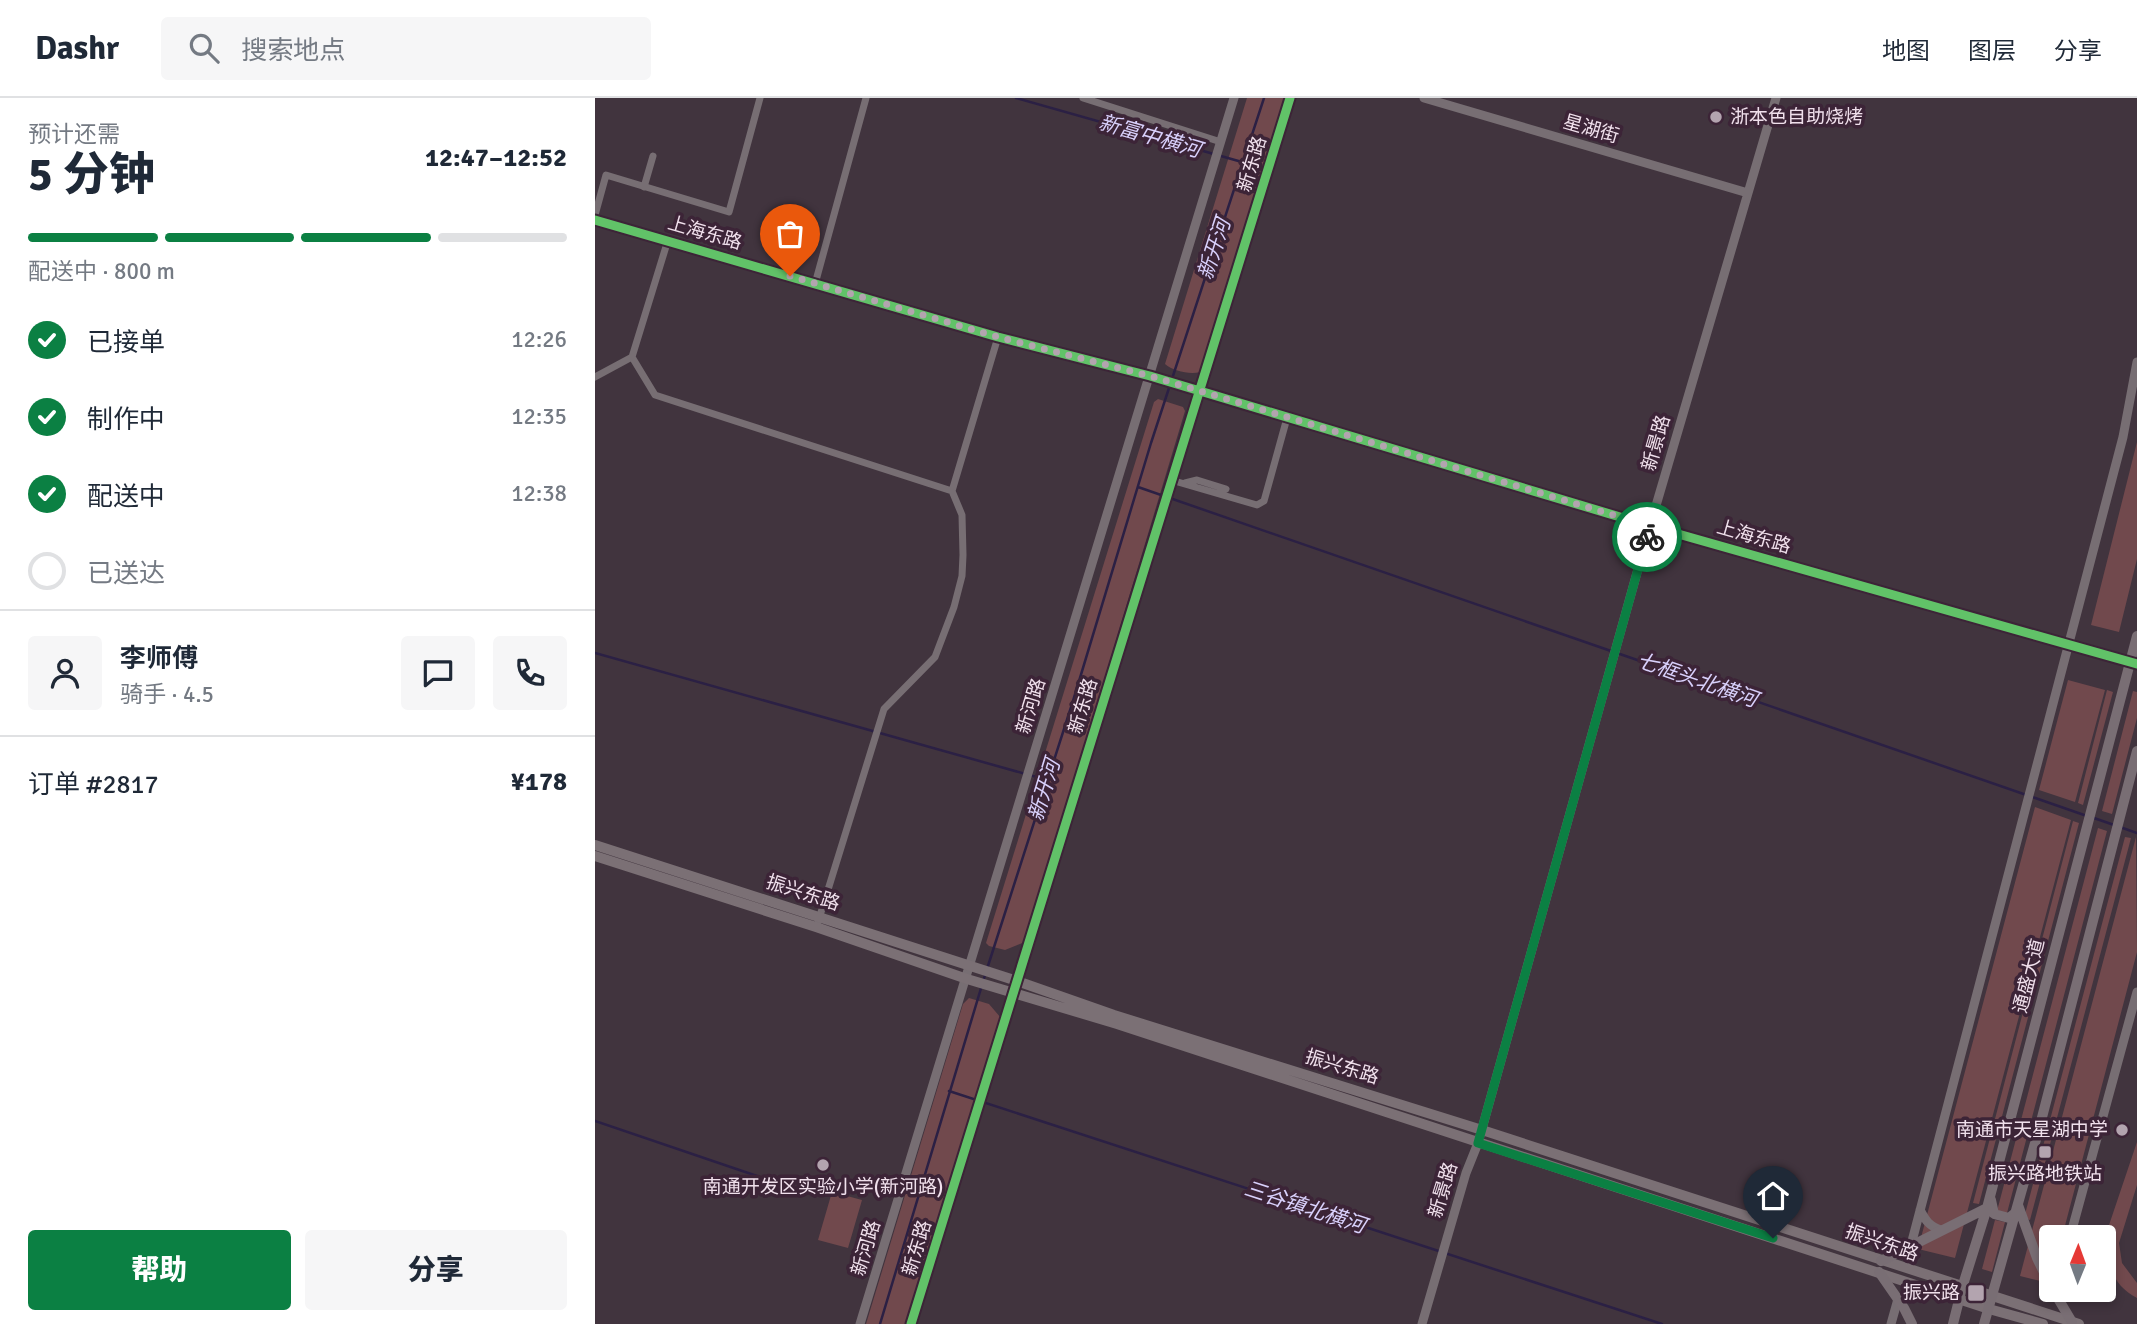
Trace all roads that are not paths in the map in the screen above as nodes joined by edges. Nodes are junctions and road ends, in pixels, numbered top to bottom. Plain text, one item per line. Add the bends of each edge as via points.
1 (760, 98) edge
2 (866, 98) edge
3 (1083, 98) edge
4 (1234, 98) edge
5 (1290, 98) edge
6 (1424, 98) edge
7 (1776, 98) edge
8 (1220, 146) junction
9 (653, 156) dead end
10 (644, 187) junction
11 (1748, 193) junction
12 (595, 218) edge
13 (668, 240) junction
14 (815, 284) junction
15 (998, 337) junction
16 (632, 357) junction
17 (2137, 362) edge
18 (1150, 376) junction
19 (595, 377) edge
20 (1198, 391) junction
21 (1287, 418) junction
22 (1170, 482) junction
23 (1184, 483) junction
24 (1226, 489) dead end
25 (952, 491) junction
26 (1650, 526) junction
27 (2137, 636) edge
28 (2068, 644) junction
29 (2134, 663) edge
30 (2137, 751) edge
31 (595, 845) edge
32 (595, 856) edge
33 (818, 922) junction
34 (975, 968) junction
35 (972, 981) junction
36 (1017, 981) junction
37 (2137, 992) edge
38 (1014, 993) junction
39 (1482, 1130) junction
40 (1478, 1143) junction
41 (1991, 1194) junction
42 (1987, 1208) junction
43 (2016, 1209) junction
44 (1920, 1210) junction
45 (2073, 1225) edge
46 (1941, 1230) junction
47 (1911, 1245) junction
48 (2037, 1258) joint
49 (2039, 1262) edge
50 (1880, 1267) junction
51 (1961, 1293) junction
52 (1991, 1296) junction
53 (1898, 1298) junction
54 (2059, 1302) edge
55 (2061, 1302) edge
56 (2061, 1306) junction
57 (1989, 1309) junction
58 (2075, 1323) edge
59 (860, 1324) edge
60 (911, 1324) edge
61 (1422, 1324) edge
62 (1891, 1324) edge
63 (1912, 1324) edge
64 (1953, 1324) edge
65 (1985, 1324) edge
66 (2043, 1324) edge

1 - 10 street via 729,212
2 - 14 street
3 - 8 street
4 - 8 street, 新河路
5 - 20 street, 新东路
6 - 11 street, 星湖街
7 - 11 street, 新景路
8 - 18 street, 新河路
9 - 10 street
10 - 12 street via 606,175
11 - 26 street, 新景路
12 - 13 street, 上海东路
13 - 14 street, 上海东路
13 - 16 street
14 - 15 street, 上海东路
15 - 18 street, 上海东路
15 - 25 street
16 - 19 street
16 - 25 street via 655,396
17 - 28 street via 2123,438
18 - 20 street, 上海东路
18 - 34 street, 新河路
20 - 21 street, 上海东路
20 - 22 street, 新东路
21 - 23 street via 1264,501 1257,505
21 - 26 street, 上海东路
22 - 23 street
22 - 36 street, 新东路
23 - 24 street via 1197,480
25 - 33 street via 962,515 963,555 954,607 935,657 884,709
26 - 28 street, 上海东路
26 - 39 street, 新景路
27 - 29 main road, 通盛大道
28 - 29 street, 上海东路
28 - 44 street
29 - 41 main road, 通盛大道
30 - 43 main road
31 - 33 main road, 振兴东路
32 - 33 main road, 振兴东路
33 - 34 main road, 振兴东路
33 - 35 main road, 振兴东路
34 - 35 street, 新河路
34 - 36 main road, 振兴东路
35 - 38 main road, 振兴东路
35 - 59 street, 新河路
36 - 38 street, 新东路
36 - 39 main road, 振兴东路
37 - 45 street
38 - 40 main road, 振兴东路
38 - 60 street, 新东路
39 - 40 street, 新景路
39 - 50 main road, 振兴东路
40 - 50 main road, 振兴东路
40 - 61 street, 新景路
41 - 42 main road, 通盛大道
41 - 43 main road via 1994,1214 2009,1218
42 - 46 main road
42 - 51 main road, 通盛大道
43 - 48 main road
43 - 52 main road
44 - 46 street via 1926,1222
44 - 47 street
46 - 47 main road
47 - 50 main road
48 - 49 main road
50 - 51 main road, 振兴东路
50 - 53 main road
51 - 52 main road, 振兴东路
51 - 57 main road, 振兴东路
51 - 64 main road, 通盛大道
52 - 57 main road
52 - 58 main road, 振兴东路
53 - 62 street
53 - 63 main road
54 - 56 main road
55 - 56 street
56 - 58 main road
57 - 65 main road
57 - 66 main road, 振兴东路

